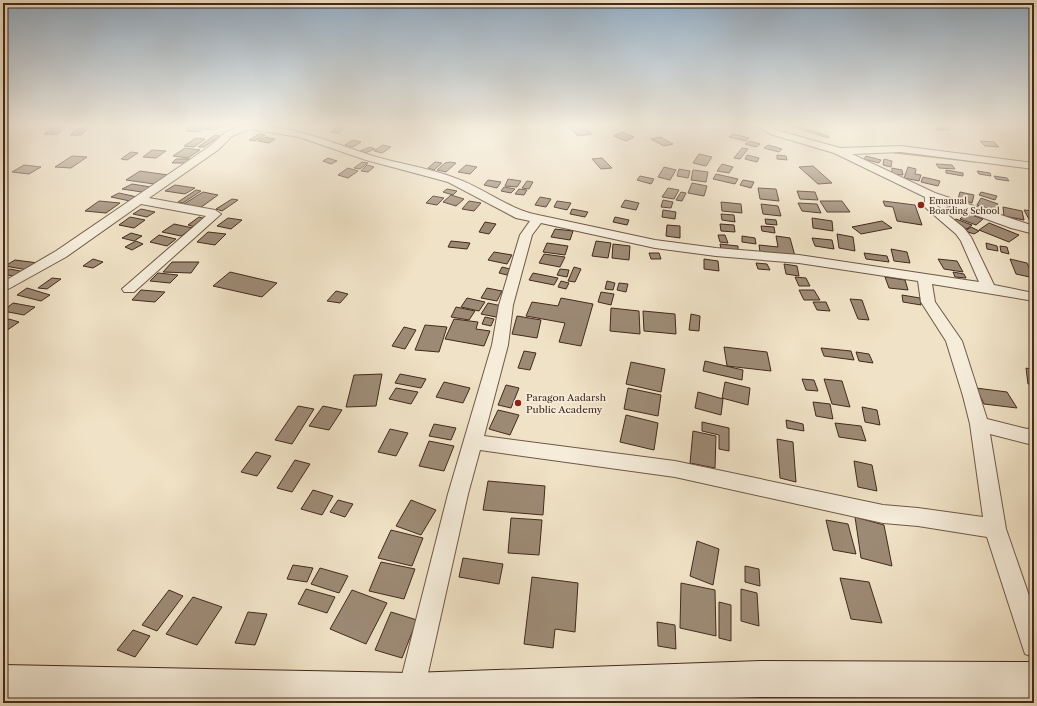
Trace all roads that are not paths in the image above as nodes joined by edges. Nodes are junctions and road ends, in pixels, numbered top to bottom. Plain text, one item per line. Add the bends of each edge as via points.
1 (200, 158) edge
2 (370, 158) edge
3 (853, 158) edge
4 (971, 158) edge
5 (1034, 166) edge
6 (931, 195) junction
7 (139, 200) junction
8 (538, 219) junction
9 (1034, 230) edge
10 (924, 278) junction
11 (3, 288) edge
12 (988, 288) junction
13 (129, 289) dead end
14 (1034, 297) edge
15 (979, 424) junction
16 (1034, 434) edge
17 (474, 442) junction
18 (996, 529) junction
19 (1034, 645) edge
20 (1034, 680) edge
21 (3, 683) edge
22 (411, 691) junction

1 - 7 street
2 - 8 street via 452,180 520,215
3 - 6 street
4 - 5 street
6 - 9 street
6 - 12 street via 931,207 967,240
7 - 11 street via 61,254
7 - 13 street via 215,214
8 - 10 street via 655,244 799,259
8 - 17 street via 526,235 506,305 500,345
10 - 12 street
10 - 15 street via 928,302 954,341
12 - 14 street
15 - 16 street via 1029,437
15 - 18 street
17 - 18 street via 674,469 883,514
17 - 22 street via 458,494
18 - 19 street
20 - 22 street via 761,679
21 - 22 street

